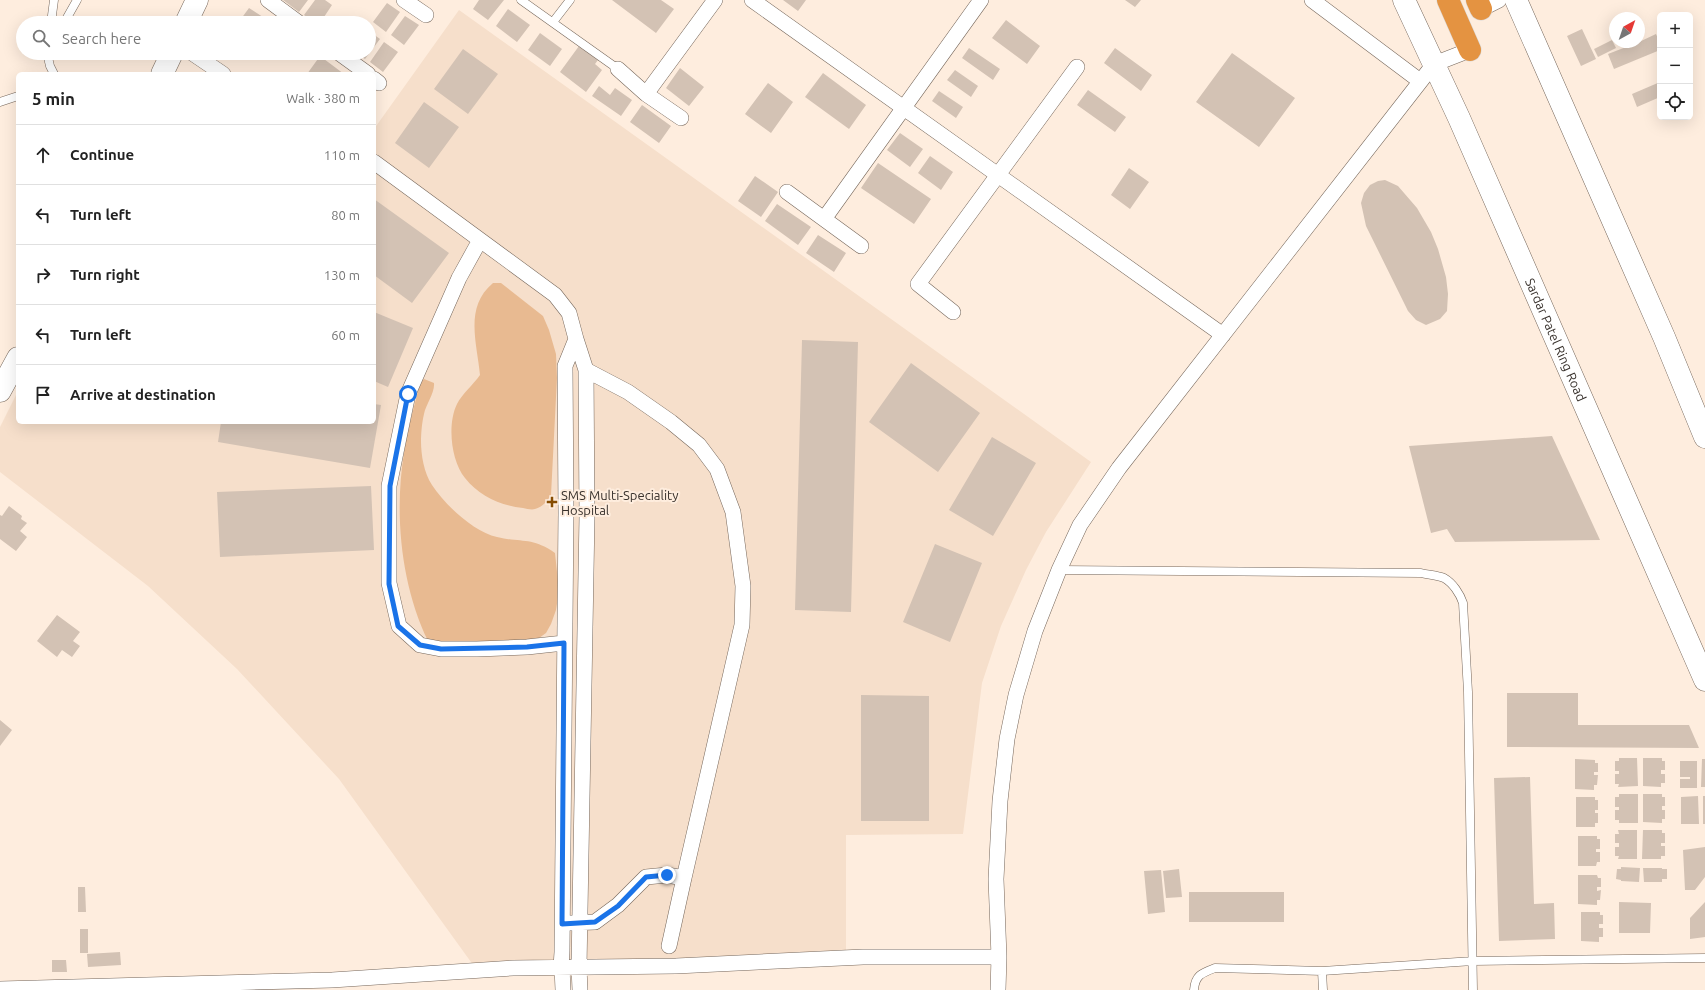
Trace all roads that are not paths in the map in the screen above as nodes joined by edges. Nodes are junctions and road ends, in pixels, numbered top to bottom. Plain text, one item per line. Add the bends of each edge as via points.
1 (54, 0) edge
2 (77, 0) edge
3 (197, 0) edge
4 (268, 0) edge
5 (404, 0) edge
6 (521, 0) edge
7 (570, 0) edge
8 (714, 0) edge
9 (752, 0) edge
10 (981, 0) edge
11 (1312, 0) edge
12 (1404, 0) edge
13 (1448, 0) edge
14 (1516, 0) edge
15 (426, 15) dead end
16 (52, 16) edge
17 (68, 16) edge
18 (189, 16) edge
19 (290, 16) edge
20 (553, 22) junction
21 (1470, 50) joint
22 (49, 60) edge
23 (169, 60) edge
24 (202, 60) edge
25 (349, 60) edge
26 (1434, 64) junction
27 (618, 68) joint
28 (1077, 68) dead end
29 (53, 72) edge
30 (163, 72) edge
31 (220, 72) edge
32 (366, 72) edge
33 (1420, 81) junction
34 (646, 94) junction
35 (16, 97) edge
36 (1, 103) edge
37 (903, 108) junction
38 (681, 118) dead end
39 (376, 163) edge
40 (998, 175) junction
41 (788, 192) dead end
42 (824, 219) junction
43 (480, 240) junction
44 (861, 246) dead end
45 (953, 312) dead end
46 (1223, 335) junction
47 (576, 339) junction
48 (16, 362) edge
49 (586, 370) junction
50 (0, 391) edge
51 (1705, 437) edge
52 (566, 519) junction
53 (587, 520) junction
54 (1059, 570) junction
55 (564, 643) junction
56 (1705, 680) edge
57 (684, 878) junction
58 (579, 923) junction
59 (562, 924) junction
60 (669, 946) dead end
61 (999, 958) junction
62 (1705, 958) edge
63 (1473, 961) junction
64 (561, 967) junction
65 (578, 967) junction
66 (1322, 971) junction
67 (0, 989) edge
68 (563, 990) edge
69 (580, 990) edge
70 (998, 990) edge
71 (1194, 990) edge
72 (1323, 990) edge
73 (1473, 990) edge

1 - 16 lane
2 - 17 lane
3 - 18 street
4 - 19 street
5 - 15 street
6 - 20 lane
7 - 20 lane
8 - 34 street
9 - 37 street
10 - 37 street
11 - 33 street
12 - 26 street, Sardar Patel Ring Road
13 - 21 highway
14 - 51 street via 1664,337
20 - 27 lane
21 - 26 street
22 - 29 lane
23 - 30 street
24 - 31 street
25 - 32 street
26 - 33 street
26 - 56 street, Sardar Patel Ring Road
27 - 34 street
28 - 40 street
33 - 46 street
34 - 38 street
35 - 36 lane
37 - 40 street
37 - 42 street
39 - 43 street
40 - 45 street via 918,284
40 - 46 street
41 - 42 street
42 - 44 street
43 - 47 street via 555,295 569,313
43 - 55 street via 459,278 408,394 390,486 389,584 398,626 420,645 441,649 477,649
46 - 54 street via 1119,468 1080,525
47 - 49 street
47 - 52 street via 565,366
48 - 50 street
49 - 53 street
49 - 57 street via 628,392 671,422 698,445 717,469 733,512 743,586 742,625
52 - 53 street
52 - 55 street
53 - 58 street
54 - 61 street via 1035,631 1016,695 1007,739 1000,801 996,879
54 - 63 lane via 1422,573 1444,578 1460,595 1463,603 1468,692
55 - 59 street
57 - 58 street via 667,875 646,877 618,906 595,922
57 - 60 street
58 - 59 street
58 - 65 street
59 - 64 street
61 - 65 street via 862,957 676,966
61 - 70 street
62 - 63 lane
63 - 66 lane
63 - 73 lane
64 - 65 street
64 - 67 street via 332,980
64 - 68 street
65 - 69 street
66 - 71 lane via 1215,968 1202,973 1195,981
66 - 72 lane

